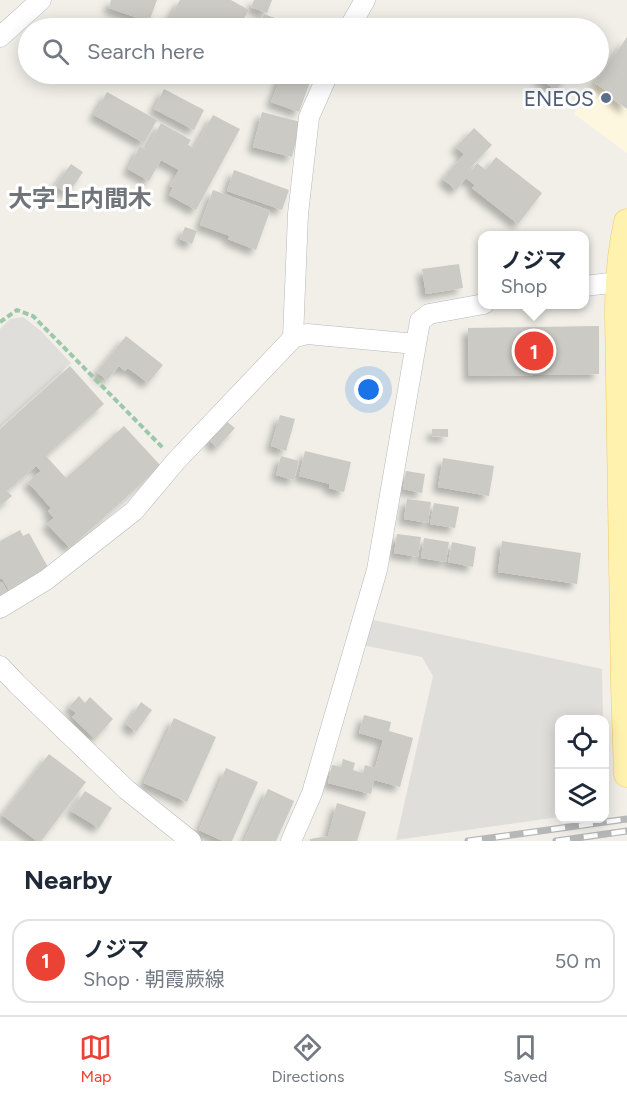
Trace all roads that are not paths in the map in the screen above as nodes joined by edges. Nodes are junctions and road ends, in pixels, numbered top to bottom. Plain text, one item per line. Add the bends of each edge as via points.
1 (41, 0) edge
2 (365, 0) edge
3 (21, 18) edge
4 (355, 18) edge
5 (18, 21) edge
6 (0, 37) edge
7 (324, 84) edge
8 (627, 222) edge
9 (618, 282) junction
10 (589, 286) edge
11 (478, 305) edge
12 (293, 338) junction
13 (416, 344) junction
14 (624, 516) edge
15 (0, 608) edge
16 (0, 666) edge
17 (627, 774) edge
18 (191, 841) edge
19 (291, 841) edge

1 - 3 street
2 - 4 street
5 - 6 street
7 - 12 street via 309,117 298,214
8 - 9 main road
9 - 10 street
9 - 14 main road
11 - 13 street via 429,314 420,321
12 - 13 street via 307,334
12 - 15 street via 134,511 46,580
13 - 19 street via 377,570 312,794
14 - 17 main road
16 - 18 street via 127,790

